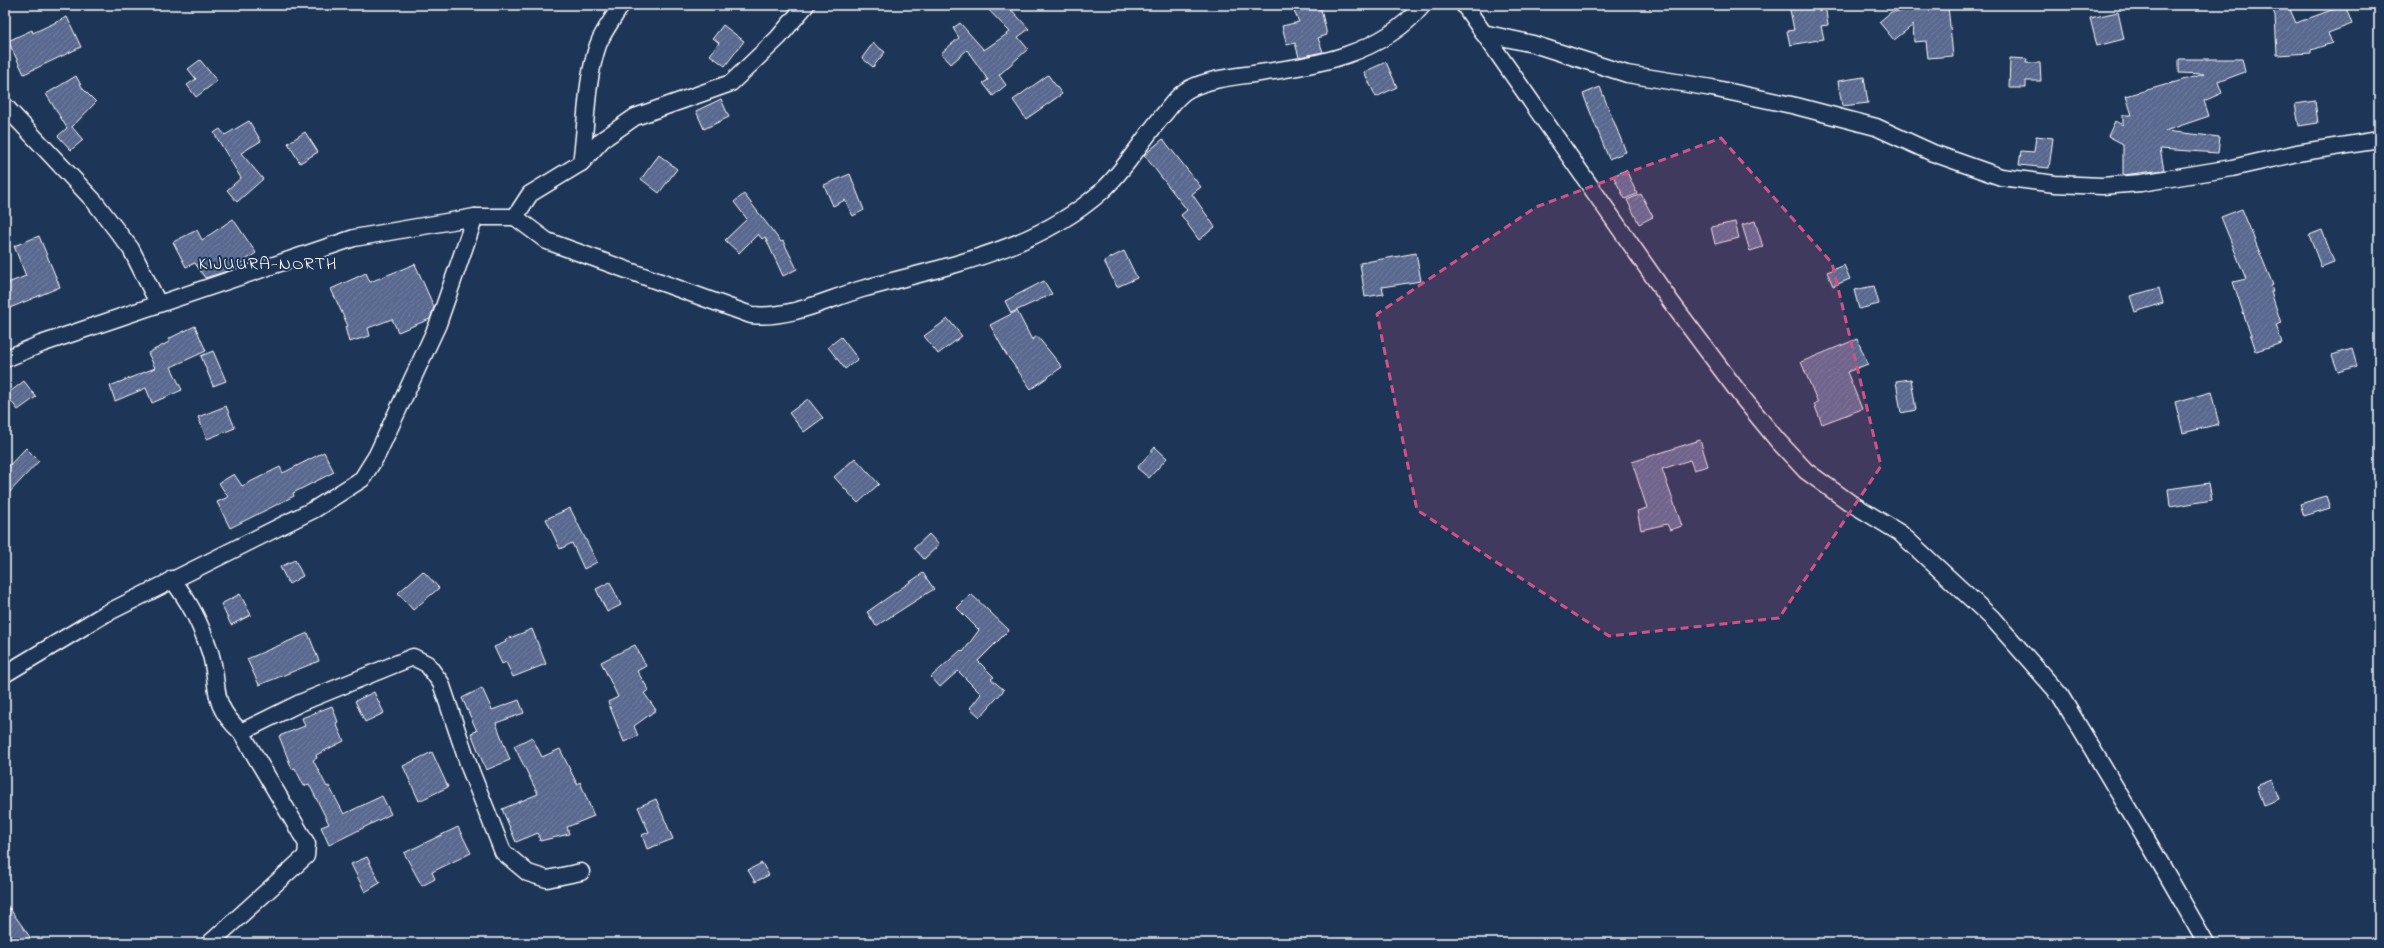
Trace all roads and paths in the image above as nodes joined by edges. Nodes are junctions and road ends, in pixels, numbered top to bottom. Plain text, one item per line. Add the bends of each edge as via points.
1 (621, 5) edge
2 (806, 5) edge
3 (1423, 5) edge
4 (1464, 5) edge
5 (1484, 33) junction
6 (5, 106) edge
7 (2379, 140) edge
8 (581, 163) junction
9 (475, 217) junction
10 (515, 217) junction
11 (158, 303) junction
12 (5, 359) edge
13 (172, 579) junction
14 (5, 674) edge
15 (241, 732) junction
16 (581, 872) dead end
17 (210, 943) edge
18 (2206, 943) edge

1 - 8 street via 598,44 588,88 587,128
2 - 8 street via 778,38 732,83 635,117 602,140
3 - 10 street via 1390,35 1360,50 1328,61 1216,80 1189,89 1171,105 1107,186 1085,206 1051,229 971,261 860,290 793,312 775,316 751,315 547,241
4 - 5 street
5 - 7 street via 1533,44 1627,74 1712,88 1876,127 1933,153 2001,177 2054,184 2102,186 2141,183
5 - 18 street via 1671,302 1778,441 1806,471 1900,533 1992,618 2060,695
6 - 11 street via 94,201 131,249
8 - 10 street via 530,194
9 - 10 street
9 - 11 street via 354,238
9 - 13 street via 438,324 376,455 362,479 315,509
11 - 12 street
13 - 14 street via 105,614
13 - 15 street via 192,606 210,653 217,698 226,719
15 - 16 street via 300,703 413,657 427,664 441,683 470,768 503,852 528,873 547,879
15 - 17 street via 307,844 306,856

